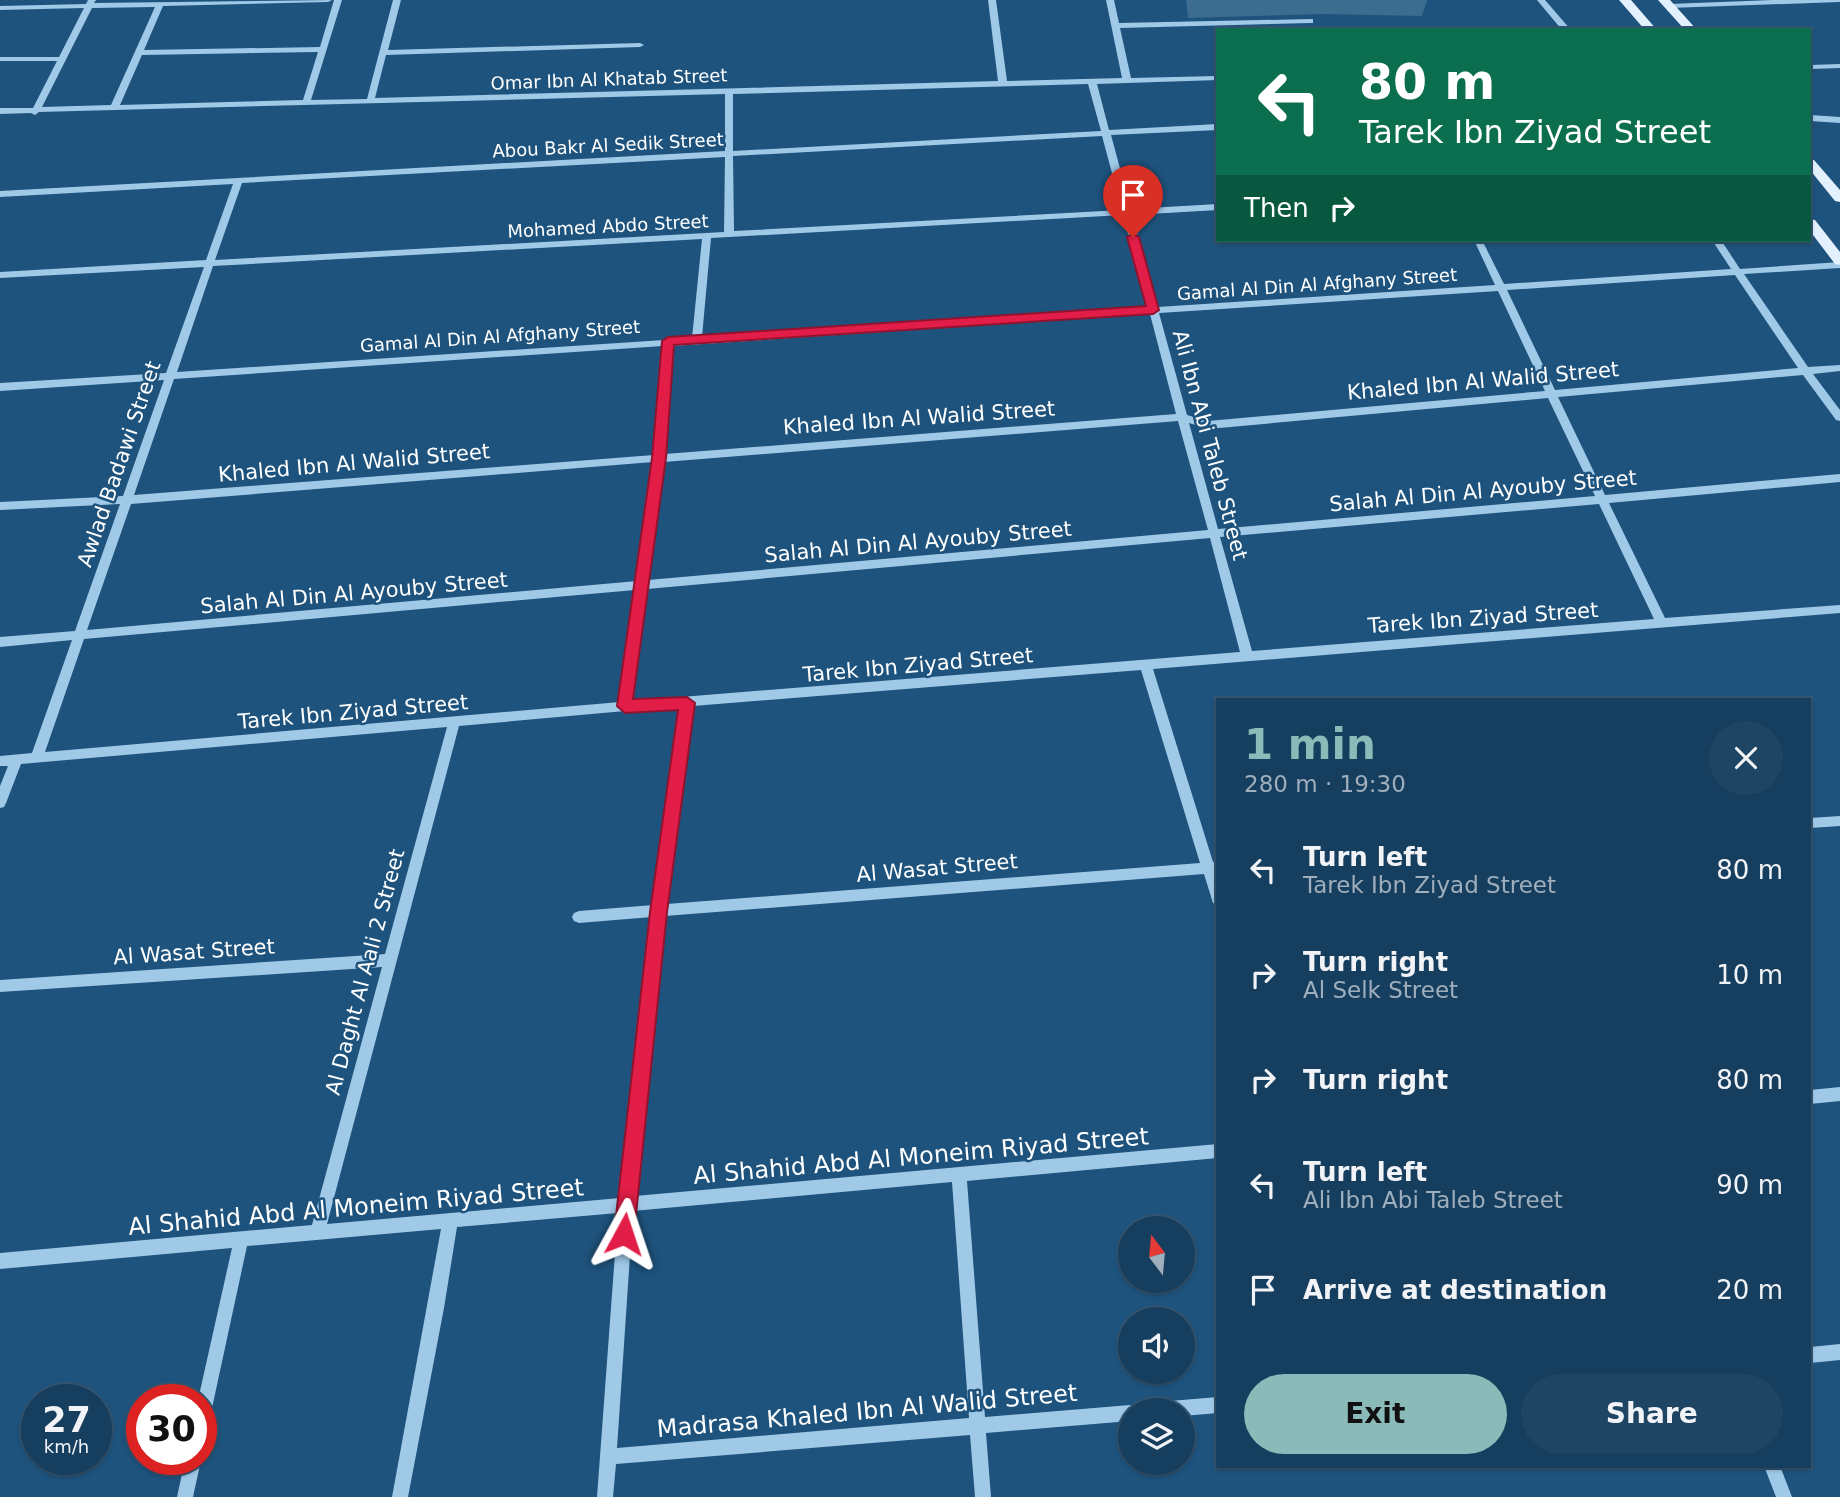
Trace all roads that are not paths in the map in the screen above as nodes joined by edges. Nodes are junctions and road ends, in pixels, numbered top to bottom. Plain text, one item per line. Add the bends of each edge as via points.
1 (328, 0) edge
2 (338, 0) edge
3 (397, 0) edge
4 (992, 0) edge
5 (1110, 0) edge
6 (1541, 0) edge
7 (1625, 0) edge
8 (1828, 0) edge
9 (1840, 0) edge
10 (251, 1) edge
11 (90, 3) edge
12 (1666, 3) edge
13 (160, 4) junction
14 (0, 8) edge
15 (1310, 21) dead end
16 (1115, 26) junction
17 (1565, 28) edge
18 (1649, 28) edge
19 (1689, 28) edge
20 (640, 45) dead end
21 (323, 49) junction
22 (139, 53) junction
23 (383, 53) junction
24 (62, 59) junction
25 (0, 60) edge
26 (1840, 66) edge
27 (1811, 67) edge
28 (1216, 78) edge
29 (1127, 81) junction
30 (1091, 82) junction
31 (1003, 84) junction
32 (729, 91) junction
33 (370, 102) junction
34 (306, 104) junction
35 (114, 109) junction
36 (0, 111) edge
37 (35, 112) junction
38 (1811, 118) edge
39 (1840, 120) edge
40 (1216, 127) edge
41 (1106, 134) junction
42 (729, 154) junction
43 (1811, 164) edge
44 (239, 182) junction
45 (0, 194) edge
46 (1840, 198) edge
47 (1216, 207) edge
48 (1127, 212) junction
49 (1811, 224) edge
50 (729, 234) junction
51 (707, 236) junction
52 (1479, 242) edge
53 (1717, 242) edge
54 (1840, 263) edge
55 (210, 264) junction
56 (1738, 272) junction
57 (0, 275) edge
58 (1500, 288) junction
59 (1153, 310) junction
60 (697, 339) junction
61 (668, 341) junction
62 (1840, 368) edge
63 (1805, 371) junction
64 (171, 374) junction
65 (0, 387) edge
66 (1552, 394) junction
67 (1182, 417) junction
68 (1840, 417) edge
69 (659, 458) junction
70 (1840, 478) edge
71 (127, 500) junction
72 (1602, 500) junction
73 (0, 506) edge
74 (1214, 535) junction
75 (641, 586) junction
76 (1840, 609) edge
77 (1661, 623) junction
78 (79, 637) junction
79 (0, 642) edge
80 (1247, 656) junction
81 (1146, 665) junction
82 (687, 703) junction
83 (625, 706) junction
84 (454, 723) junction
85 (36, 759) junction
86 (16, 760) junction
87 (0, 761) edge
88 (0, 803) edge
89 (1840, 821) edge
90 (1811, 823) edge
91 (1213, 867) edge
92 (1216, 886) edge
93 (659, 912) junction
94 (579, 917) dead end
95 (390, 960) junction
96 (0, 986) edge
97 (1840, 1094) edge
98 (1811, 1097) edge
99 (1216, 1151) edge
100 (959, 1175) junction
101 (626, 1206) junction
102 (450, 1222) junction
103 (317, 1233) junction
104 (241, 1240) junction
105 (0, 1261) edge
106 (1840, 1352) edge
107 (1811, 1355) edge
108 (209, 1384) edge
109 (1216, 1405) edge
110 (1195, 1407) edge
111 (1118, 1414) edge
112 (978, 1426) junction
113 (607, 1457) junction
114 (1773, 1468) edge
115 (190, 1475) edge
116 (185, 1497) edge
117 (400, 1497) edge
118 (605, 1497) edge
119 (983, 1497) edge
120 (1784, 1497) edge

1 - 10 street
2 - 21 street
3 - 23 street
4 - 31 street
5 - 16 street
6 - 17 street
7 - 18 main road
8 - 9 street
8 - 12 street
10 - 13 street
11 - 13 street
11 - 14 street
11 - 24 street
12 - 19 main road
13 - 22 street
15 - 16 street
16 - 29 street
20 - 23 street
21 - 22 street
21 - 34 street
22 - 35 street
23 - 33 street
24 - 25 street
24 - 37 street
26 - 27 street
28 - 29 street, Omar Ibn Al Khatab Street
29 - 30 street, Omar Ibn Al Khatab Street
30 - 31 street, Omar Ibn Al Khatab Street
30 - 41 street, Ali Ibn Abi Taleb Street
31 - 32 street, Omar Ibn Al Khatab Street
32 - 33 street, Omar Ibn Al Khatab Street
32 - 42 street
33 - 34 street, Omar Ibn Al Khatab Street
34 - 35 street, Omar Ibn Al Khatab Street
35 - 37 street, Omar Ibn Al Khatab Street
36 - 37 street, Omar Ibn Al Khatab Street
38 - 39 street
40 - 41 street, Abou Bakr Al Sedik Street
41 - 42 street, Abou Bakr Al Sedik Street
41 - 48 street, Ali Ibn Abi Taleb Street
42 - 44 street, Abou Bakr Al Sedik Street
42 - 50 street
43 - 46 main road
44 - 45 street, Abou Bakr Al Sedik Street
44 - 55 street, Awlad Badawi Street
47 - 48 street, Mohamed Abdo Street
48 - 50 street, Mohamed Abdo Street
48 - 59 street, Ali Ibn Abi Taleb Street
49 - 54 main road
50 - 51 street, Mohamed Abdo Street
51 - 55 street, Mohamed Abdo Street
51 - 60 street
52 - 58 street
53 - 56 street
54 - 56 street, Gamal Al Din Al Afghany Street
55 - 57 street, Mohamed Abdo Street
55 - 64 street, Awlad Badawi Street
56 - 58 street, Gamal Al Din Al Afghany Street
56 - 63 street
58 - 59 street, Gamal Al Din Al Afghany Street
58 - 66 street
59 - 60 street, Gamal Al Din Al Afghany Street
59 - 67 street, Ali Ibn Abi Taleb Street
60 - 61 street, Gamal Al Din Al Afghany Street
61 - 64 street, Gamal Al Din Al Afghany Street
61 - 69 street
62 - 63 street, Khaled Ibn Al Walid Street
63 - 66 street, Khaled Ibn Al Walid Street
63 - 68 street
64 - 65 street, Gamal Al Din Al Afghany Street
64 - 71 street, Awlad Badawi Street
66 - 67 street, Khaled Ibn Al Walid Street via 1208,425
66 - 72 street
67 - 69 street, Khaled Ibn Al Walid Street
67 - 74 street, Ali Ibn Abi Taleb Street
69 - 71 street, Khaled Ibn Al Walid Street
69 - 75 street
70 - 72 street, Salah Al Din Al Ayouby Street
71 - 73 street, Khaled Ibn Al Walid Street
71 - 78 street, Awlad Badawi Street
72 - 74 street, Salah Al Din Al Ayouby Street
72 - 77 street
74 - 75 street, Salah Al Din Al Ayouby Street
74 - 80 street, Ali Ibn Abi Taleb Street
75 - 78 street, Salah Al Din Al Ayouby Street
75 - 83 street
76 - 77 street, Tarek Ibn Ziyad Street
77 - 80 street, Tarek Ibn Ziyad Street
78 - 79 street, Salah Al Din Al Ayouby Street
78 - 85 street, Awlad Badawi Street
80 - 81 street, Tarek Ibn Ziyad Street
81 - 82 street, Tarek Ibn Ziyad Street
81 - 91 street
82 - 83 street, Tarek Ibn Ziyad Street
82 - 93 street
83 - 84 street, Tarek Ibn Ziyad Street
84 - 85 street, Tarek Ibn Ziyad Street
84 - 95 street, Al Daght Al Aali 2 Street
85 - 86 street, Tarek Ibn Ziyad Street
86 - 87 street, Tarek Ibn Ziyad Street
86 - 88 street
89 - 90 street
91 - 92 street
91 - 93 street, Al Wasat Street
93 - 94 street, Al Wasat Street
93 - 101 street
95 - 96 street, Al Wasat Street
95 - 103 street, Al Daght Al Aali 2 Street
97 - 98 street
99 - 100 street, Al Shahid Abd Al Moneim Riyad Street
100 - 101 street, Al Shahid Abd Al Moneim Riyad Street
100 - 112 street
101 - 102 street, Al Shahid Abd Al Moneim Riyad Street
101 - 113 street
102 - 103 street, Al Shahid Abd Al Moneim Riyad Street
102 - 117 street
103 - 104 street, Al Shahid Abd Al Moneim Riyad Street
104 - 105 street, Al Shahid Abd Al Moneim Riyad Street
104 - 108 street
106 - 107 street
109 - 110 street
111 - 112 street, Madrasa Khaled Ibn Al Walid Street
112 - 113 street, Madrasa Khaled Ibn Al Walid Street
112 - 119 street
113 - 118 street
114 - 120 street
115 - 116 street

